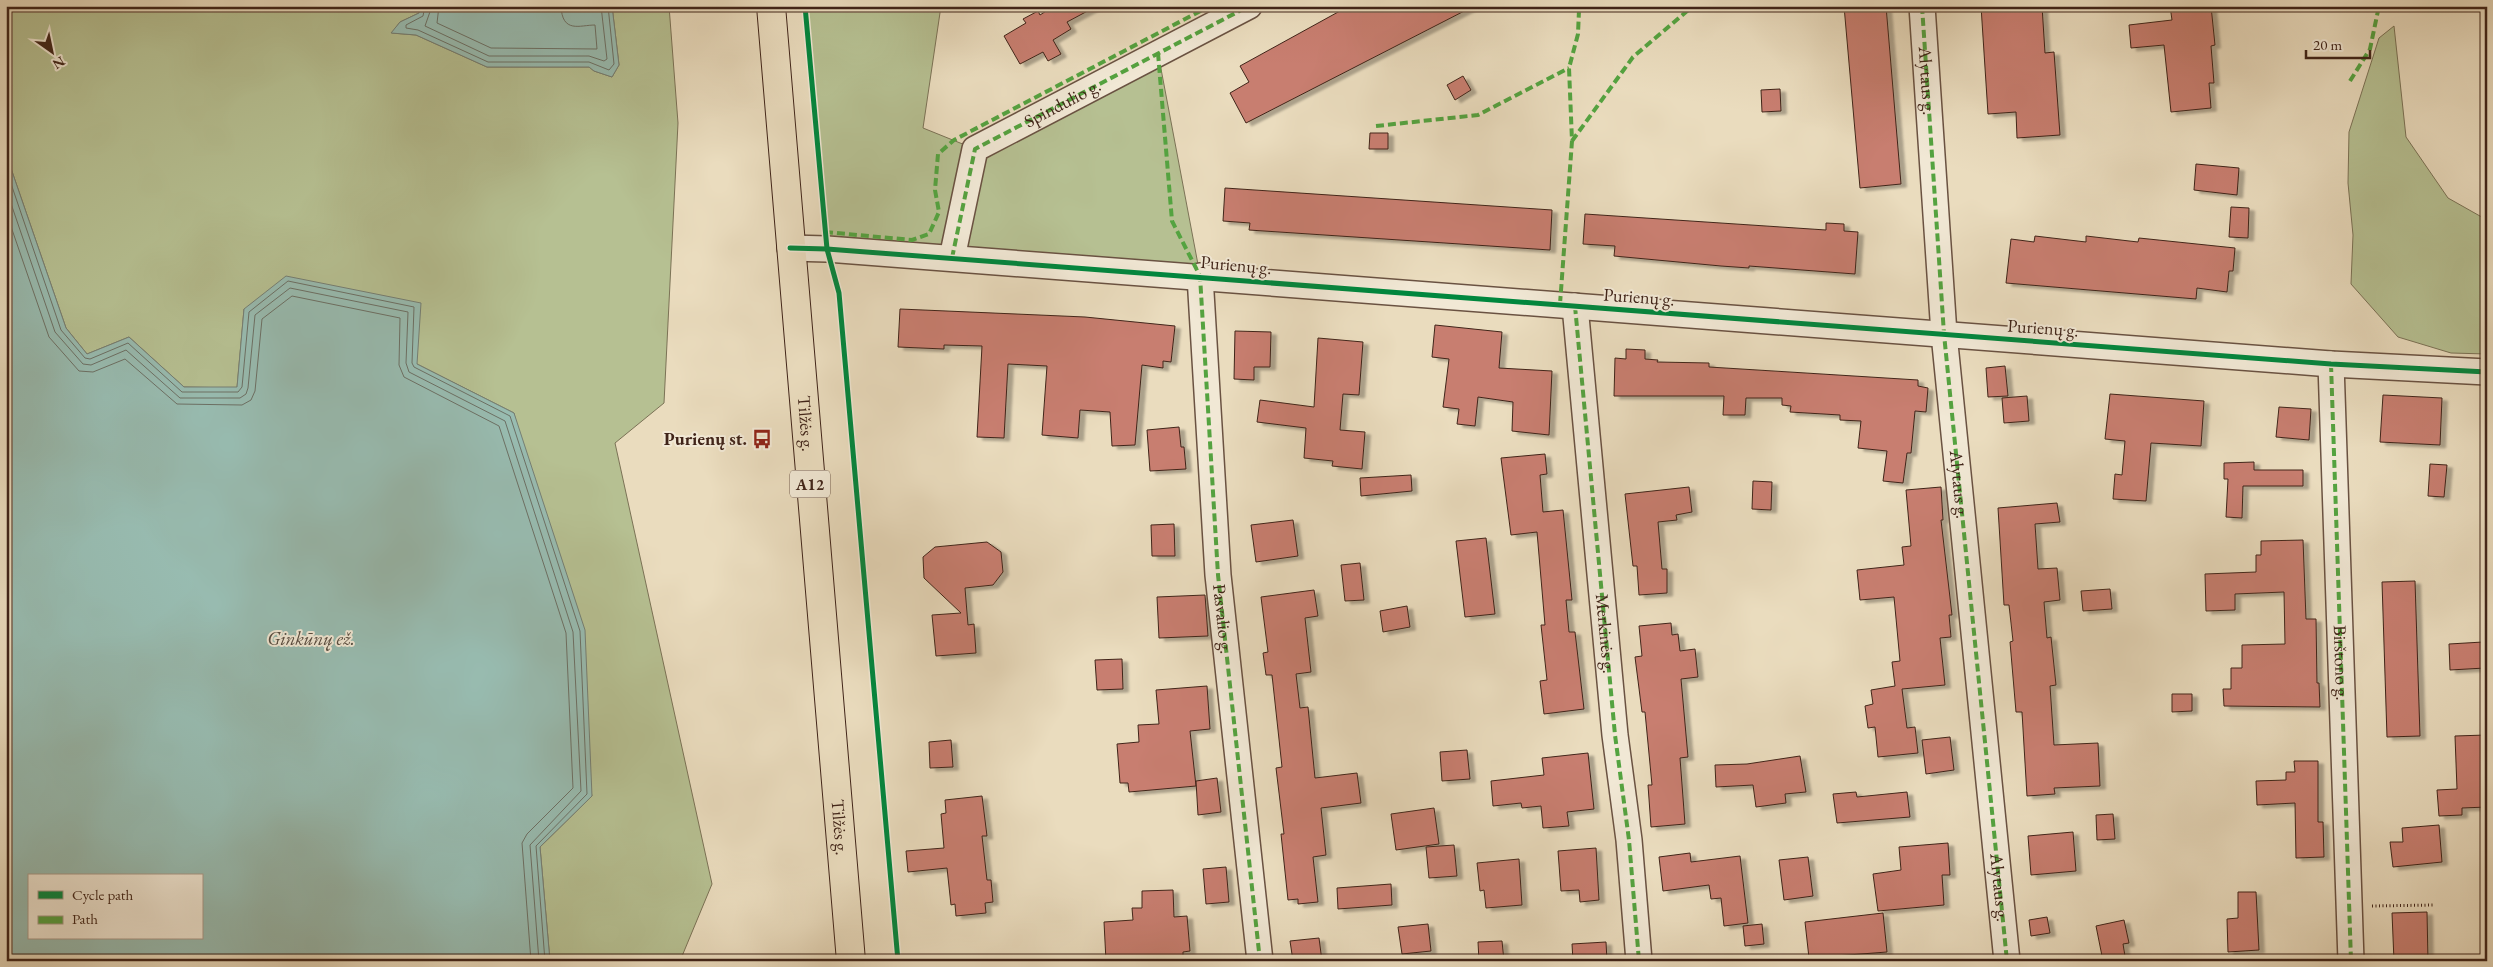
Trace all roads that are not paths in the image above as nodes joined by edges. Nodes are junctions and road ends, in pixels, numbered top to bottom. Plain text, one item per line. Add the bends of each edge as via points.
1 (771, 6) edge
2 (1249, 6) edge
3 (1922, 6) edge
4 (790, 248) junction
5 (952, 258) junction
6 (1200, 276) junction
7 (1575, 306) junction
8 (1944, 334) junction
9 (2331, 364) junction
10 (2487, 372) edge
11 (851, 961) edge
12 (1260, 961) edge
13 (1639, 961) edge
14 (2007, 961) edge
15 (2351, 961) edge

1 - 4 highway, Tilžės g. / A12
2 - 5 street, Spindulio g. via 975,149
3 - 8 street, Alytaus g.
4 - 5 street, Purienų g.
4 - 11 highway, Tilžės g. / A12
5 - 6 street, Purienų g.
6 - 7 street, Purienų g.
6 - 12 street, Pasvalio g. via 1218,576
7 - 8 street, Purienų g.
7 - 13 street, Merkinės g.
8 - 9 street, Purienų g.
8 - 14 street, Alytaus g.
9 - 10 street, Purienų g.
9 - 15 street, Birštono g.

